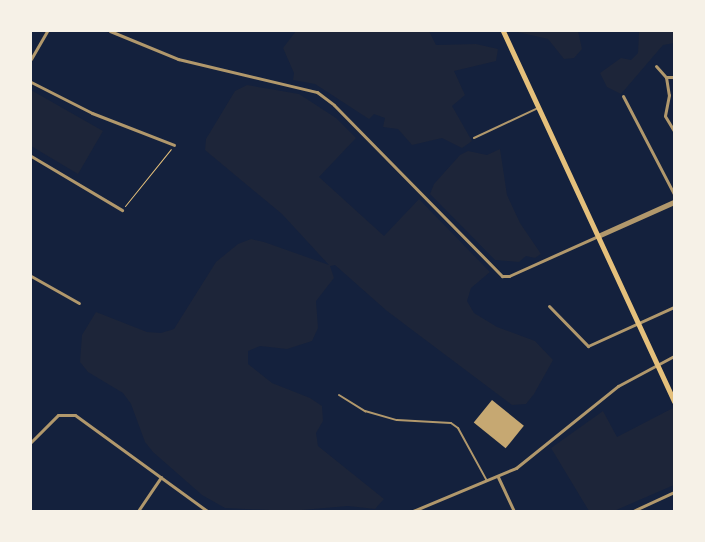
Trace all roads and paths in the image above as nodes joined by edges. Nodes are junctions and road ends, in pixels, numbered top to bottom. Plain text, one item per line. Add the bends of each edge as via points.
1 (47, 31) edge
2 (110, 31) edge
3 (503, 31) edge
4 (31, 59) edge
5 (656, 66) dead end
6 (666, 77) junction
7 (674, 77) edge
8 (31, 82) edge
9 (623, 96) dead end
10 (538, 108) junction
11 (674, 131) edge
12 (474, 138) dead end
13 (174, 144) joint
14 (31, 156) edge
15 (674, 194) edge
16 (674, 202) edge
17 (122, 210) joint
18 (598, 236) junction
19 (31, 276) edge
20 (79, 303) dead end
21 (549, 306) dead end
22 (674, 307) edge
23 (638, 323) junction
24 (674, 356) edge
25 (658, 367) junction
26 (338, 395) dead end
27 (674, 401) edge
28 (31, 442) edge
29 (161, 477) junction
30 (498, 477) junction
31 (487, 481) junction
32 (674, 492) edge
33 (138, 511) edge
34 (207, 511) edge
35 (413, 511) edge
36 (514, 511) edge
37 (633, 511) edge

1 - 4 street
2 - 18 street via 178,59 317,92 334,105 505,277
3 - 10 main road
5 - 6 street
6 - 7 street
6 - 11 street via 669,95 665,116
8 - 13 street via 92,113
9 - 15 street
10 - 12 lane
10 - 18 main road
13 - 17 path
14 - 17 street
16 - 18 street
18 - 23 main road
19 - 20 street
21 - 23 street via 588,346
22 - 23 street
23 - 25 main road
24 - 25 street
25 - 27 main road
25 - 30 street via 618,386 522,464
26 - 31 lane via 365,411 397,420 451,423 458,428
28 - 29 street via 58,415 75,415
29 - 33 street
29 - 34 street
30 - 31 street
30 - 36 street
31 - 35 street
32 - 37 street

